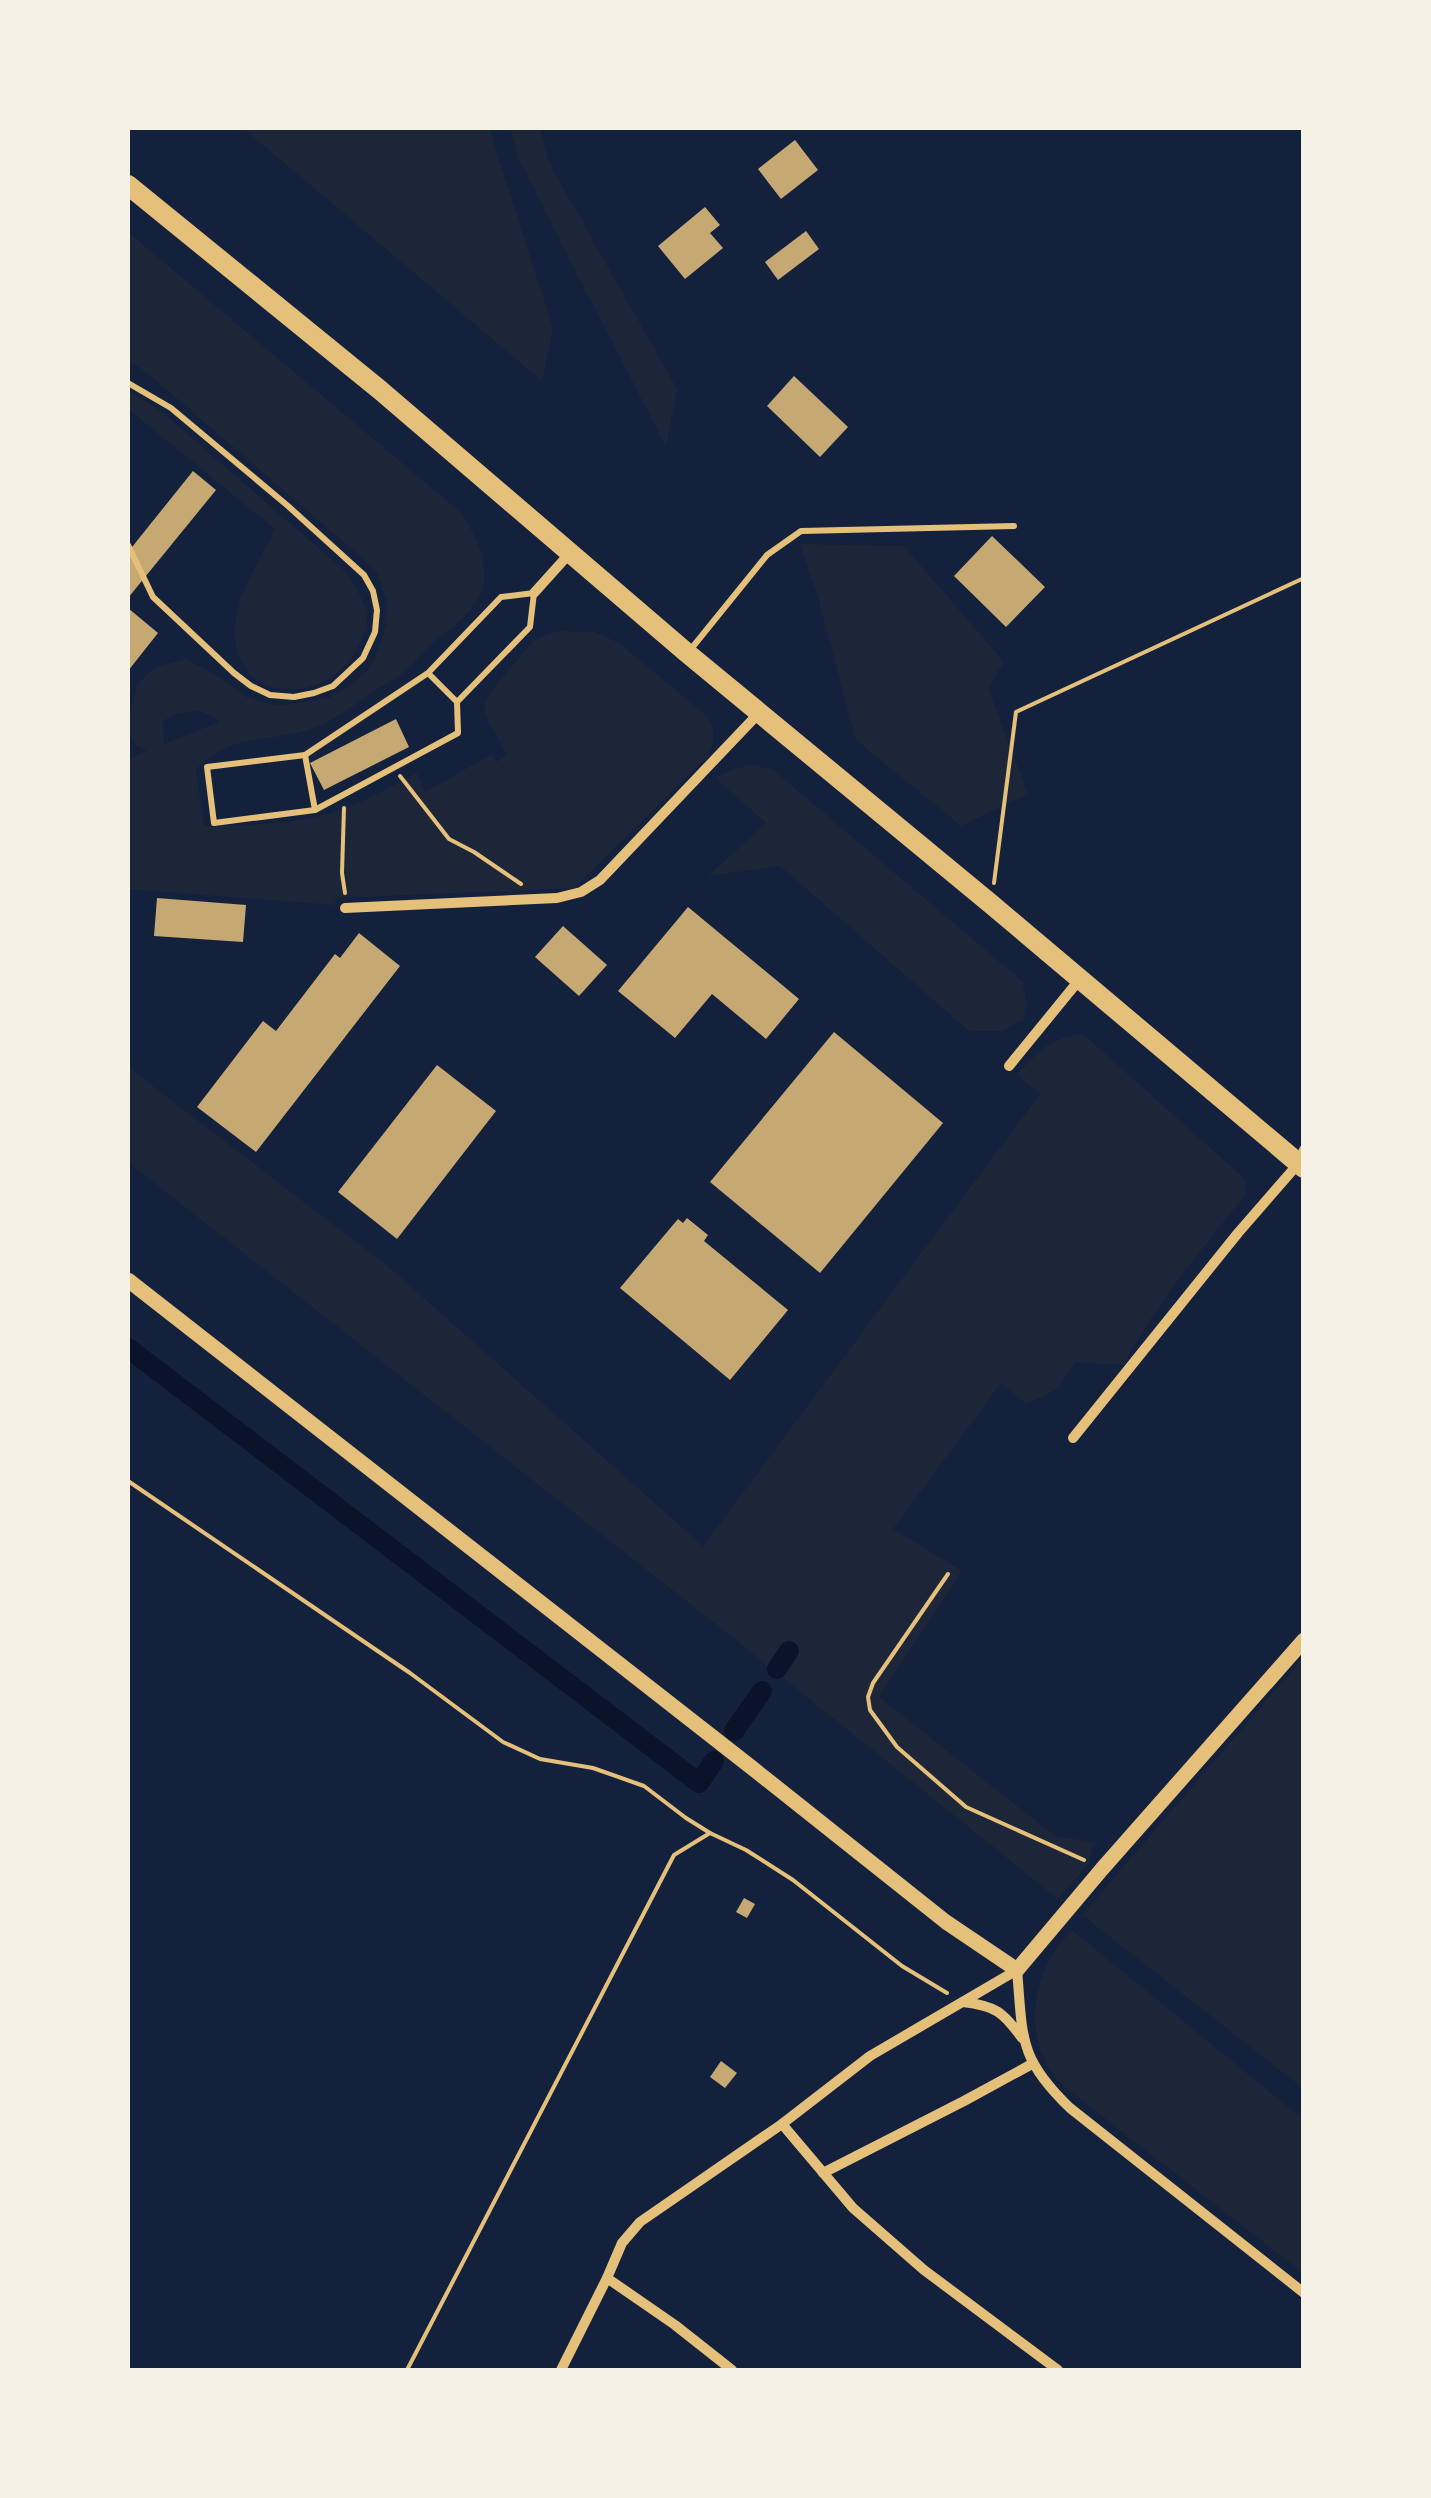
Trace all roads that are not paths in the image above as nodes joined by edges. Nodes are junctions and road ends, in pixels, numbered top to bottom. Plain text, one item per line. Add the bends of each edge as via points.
1 (128, 185) edge
2 (128, 383) edge
3 (1014, 526) dead end
4 (128, 545) edge
5 (570, 553) junction
6 (534, 593) junction
7 (687, 654) junction
8 (428, 673) junction
9 (457, 702) junction
10 (760, 713) junction
11 (305, 755) junction
12 (315, 810) junction
13 (345, 908) road end
14 (1080, 979) junction
15 (1009, 1066) dead end
16 (1302, 1161) edge
17 (128, 1280) edge
18 (1073, 1438) dead end
19 (1304, 1640) edge
20 (1017, 1970) junction
21 (962, 2002) junction
22 (1023, 2039) junction
23 (1032, 2064) junction
24 (782, 2124) junction
25 (823, 2173) junction
26 (607, 2278) junction
27 (1304, 2293) edge
28 (560, 2370) edge
29 (732, 2370) edge
30 (1058, 2370) edge

1 - 5 main road
2 - 4 lane via 171,408 364,575 377,610 375,632 363,658 333,686 294,697 270,695 234,673 152,597
3 - 7 lane via 800,530 768,555
5 - 6 street
5 - 7 main road
6 - 8 lane via 501,597
6 - 9 lane via 530,627
7 - 10 main road
8 - 9 lane
8 - 11 lane
9 - 12 lane via 458,733
10 - 13 street via 581,892
10 - 14 main road
11 - 12 lane
11 - 12 lane via 207,767 214,824
14 - 15 street
14 - 16 main road
16 - 18 street
17 - 20 street via 946,1922
19 - 20 street
20 - 21 street
20 - 22 street
21 - 22 street via 996,2008
21 - 24 street via 870,2056
22 - 23 street
23 - 25 street
23 - 27 street via 1070,2108
24 - 25 street
24 - 26 street via 640,2222
25 - 30 street via 852,2208 924,2270
26 - 28 street
26 - 29 street

